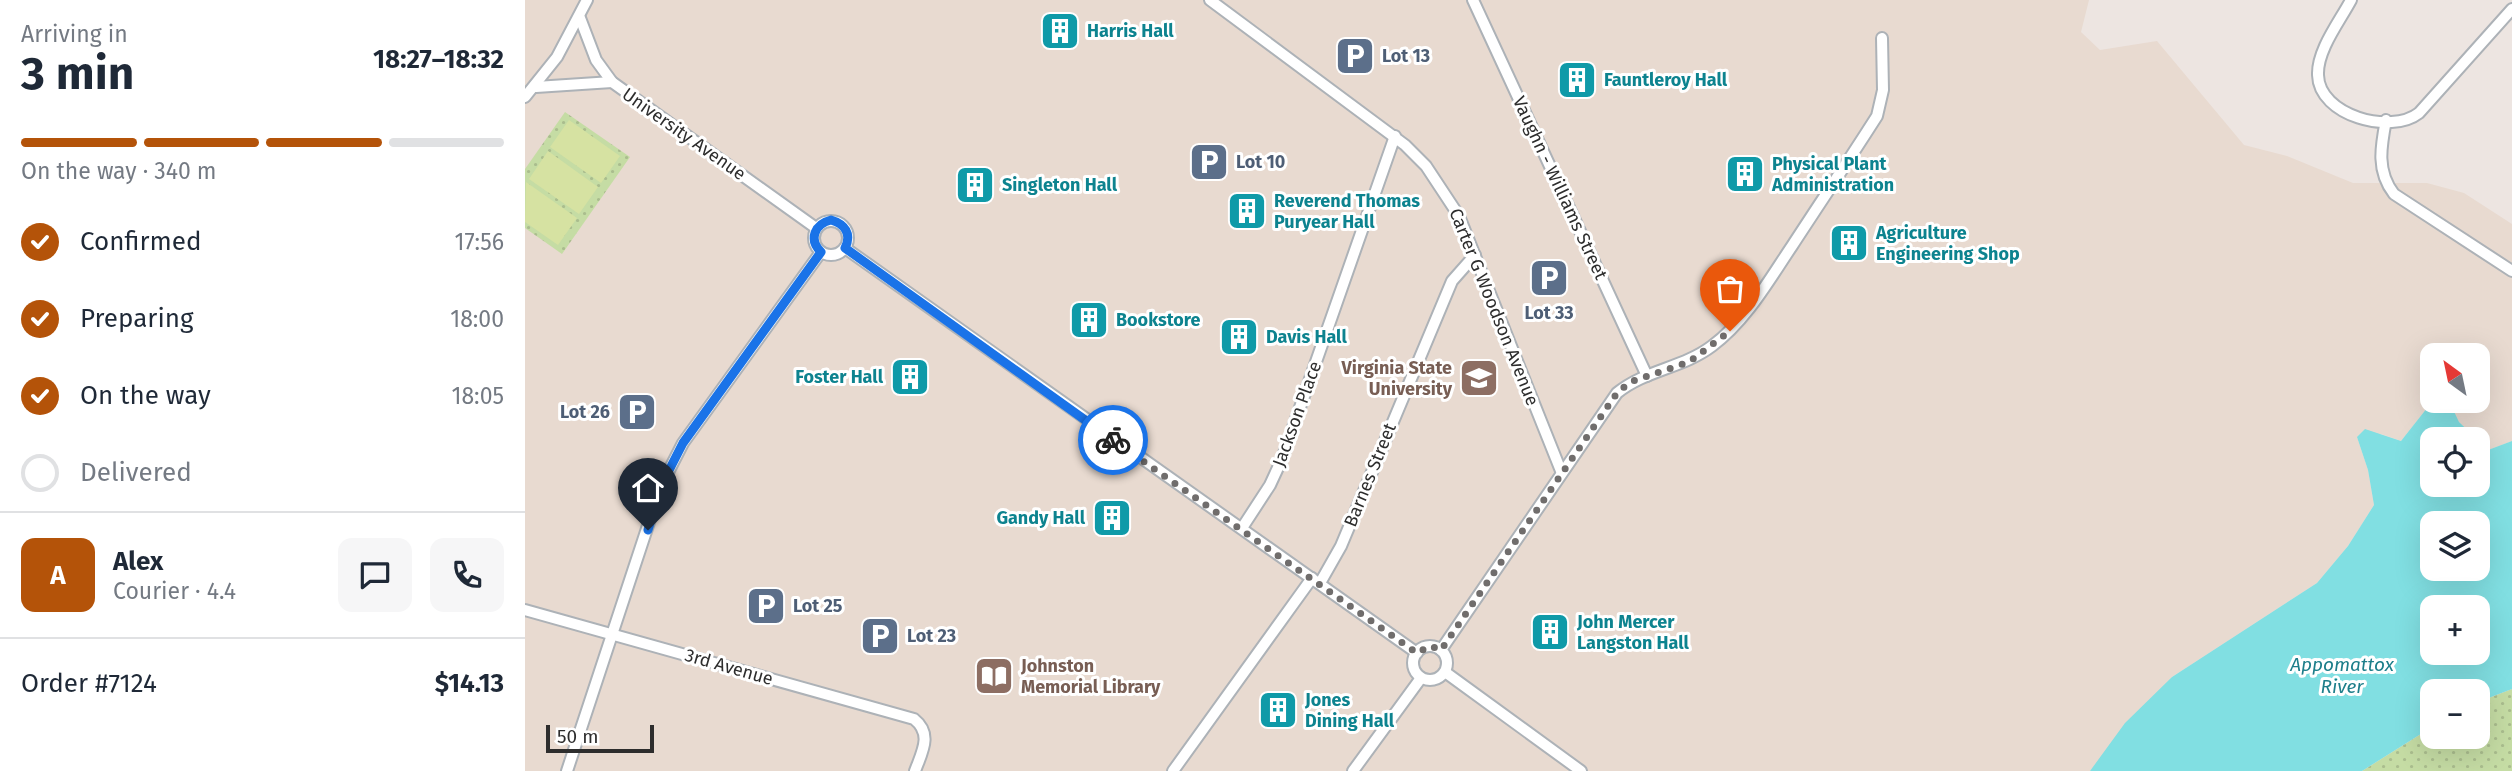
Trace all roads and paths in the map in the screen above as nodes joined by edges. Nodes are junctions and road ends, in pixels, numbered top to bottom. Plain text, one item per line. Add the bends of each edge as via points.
1 (587, 0) edge
2 (1210, 0) edge
3 (1473, 0) edge
4 (2351, 0) edge
5 (2512, 9) edge
6 (580, 18) junction
7 (1882, 38) dead end
8 (612, 82) junction
9 (536, 87) junction
10 (525, 97) edge
11 (2386, 120) junction
12 (1395, 136) junction
13 (816, 228) junction
14 (845, 248) junction
15 (821, 252) junction
16 (1475, 255) junction
17 (2512, 271) edge
18 (1647, 376) junction
19 (1561, 471) junction
20 (1242, 528) junction
21 (1316, 581) junction
22 (525, 610) edge
23 (614, 634) junction
24 (1441, 650) junction
25 (1417, 653) junction
26 (1445, 673) junction
27 (1421, 678) junction
28 (567, 771) edge
29 (915, 771) edge
30 (1173, 771) edge
31 (1353, 771) edge
32 (1581, 771) edge

1 - 6 street
2 - 12 street, Carter G Woodson Avenue
3 - 18 street, Vaughn - Williams Street
4 - 11 street via 2320,60 2319,80 2323,93 2340,109
5 - 11 street via 2419,113 2400,122
6 - 8 street, University Avenue via 596,61
6 - 9 street
7 - 18 street via 1883,90 1877,116 1774,272 1730,331 1713,346 1689,362
8 - 9 street
8 - 13 street, University Avenue
9 - 10 street
11 - 17 street via 2381,162 2394,194
12 - 16 street, Carter G Woodson Avenue via 1444,190
12 - 20 street, Jackson Place via 1282,459
13 - 14 street via 831,220 838,222 848,235
13 - 15 street via 813,240
14 - 15 street via 831,255
14 - 20 street
15 - 23 street via 683,443 661,486
16 - 19 street, Carter G Woodson Avenue
16 - 21 street, Barnes Street via 1452,281 1341,546
18 - 19 street via 1617,393
19 - 24 street
20 - 21 street
21 - 25 street
21 - 30 street, Barnes Street
22 - 23 street, 3rd Avenue
23 - 28 street
23 - 29 street, 3rd Avenue via 914,719 927,742
24 - 25 street via 1430,646
24 - 26 street via 1448,664
25 - 27 street via 1413,664
26 - 27 street via 1434,680
26 - 32 street
27 - 31 street

